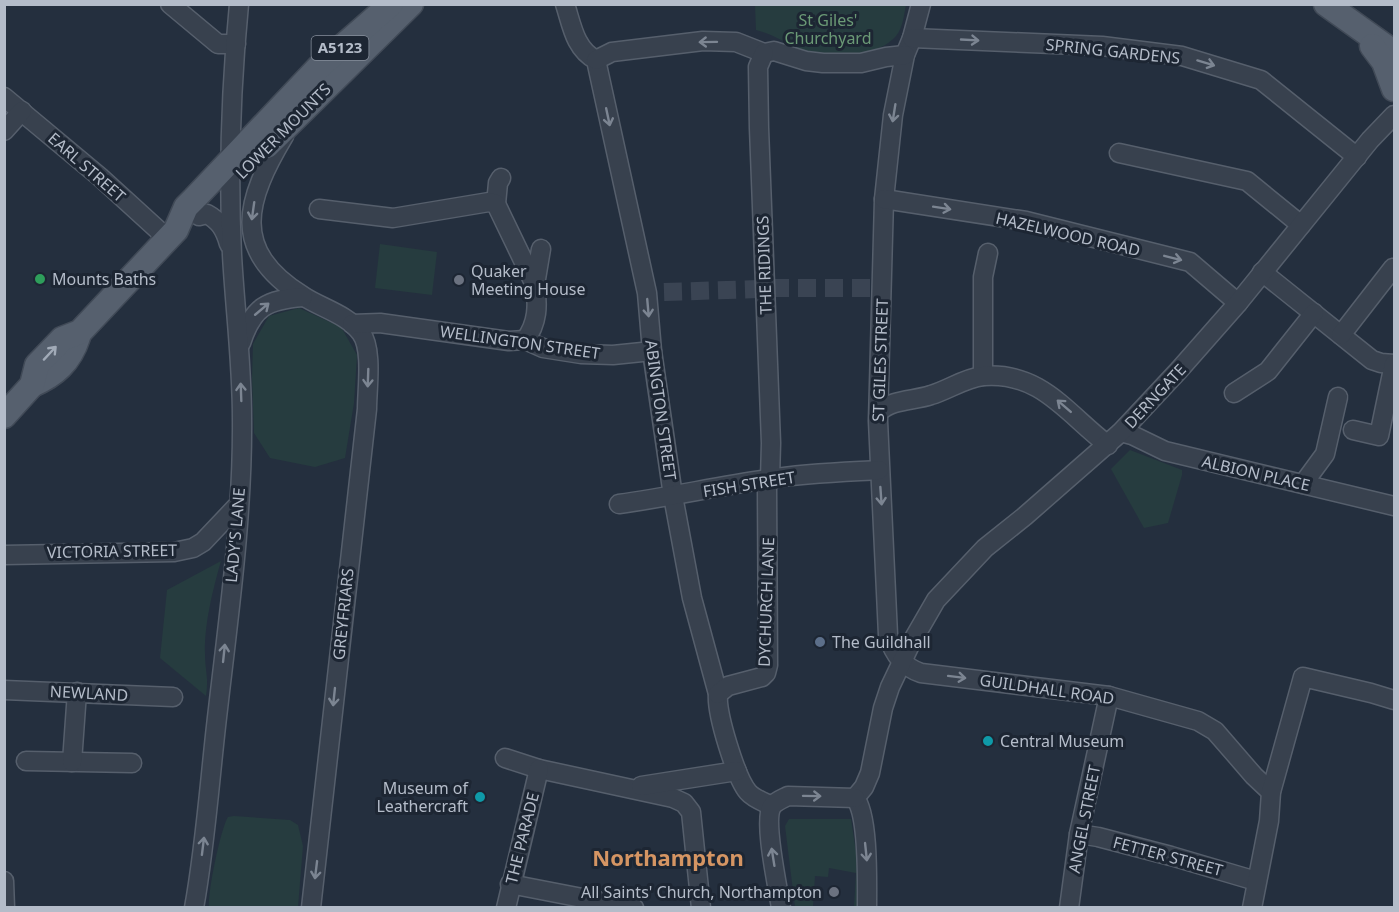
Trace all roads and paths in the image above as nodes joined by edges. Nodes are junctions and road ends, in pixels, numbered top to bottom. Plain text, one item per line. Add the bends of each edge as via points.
1 (170, 4) edge
2 (239, 4) edge
3 (391, 4) edge
4 (411, 4) edge
5 (565, 4) edge
6 (921, 4) edge
7 (1326, 4) edge
8 (912, 38) junction
9 (1371, 38) junction
10 (236, 44) junction
11 (1395, 45) edge
12 (764, 53) junction
13 (905, 55) junction
14 (1395, 57) edge
15 (596, 60) junction
16 (1395, 89) edge
17 (4, 97) edge
18 (22, 111) junction
19 (232, 114) junction
20 (1395, 115) edge
21 (294, 118) junction
22 (4, 131) edge
23 (264, 137) junction
24 (1119, 153) dead end
25 (1356, 157) junction
26 (231, 172) junction
27 (501, 178) dead end
28 (884, 199) junction
29 (496, 204) junction
30 (319, 210) dead end
31 (199, 216) junction
32 (1301, 225) junction
33 (172, 234) junction
34 (541, 249) dead end
35 (988, 253) dead end
36 (232, 254) junction
37 (1262, 272) junction
38 (1390, 280) edge
39 (535, 285) junction
40 (303, 297) junction
41 (1238, 303) junction
42 (1314, 313) junction
43 (352, 324) junction
44 (1341, 335) junction
45 (525, 340) junction
46 (240, 346) junction
47 (652, 351) junction
48 (1394, 364) edge
49 (983, 376) junction
50 (1234, 393) dead end
51 (1338, 397) dead end
52 (879, 412) junction
53 (4, 416) edge
54 (1353, 430) dead end
55 (1115, 439) junction
56 (879, 470) junction
57 (770, 479) junction
58 (1303, 484) junction
59 (673, 496) junction
60 (619, 504) dead end
61 (238, 505) junction
62 (1395, 506) edge
63 (4, 555) edge
64 (888, 614) junction
65 (921, 625) junction
66 (903, 662) junction
67 (4, 690) edge
68 (76, 692) junction
69 (718, 694) junction
70 (1109, 696) junction
71 (172, 697) dead end
72 (1395, 700) edge
73 (505, 758) dead end
74 (26, 761) dead end
75 (72, 762) junction
76 (132, 763) dead end
77 (539, 769) junction
78 (737, 771) junction
79 (704, 776) junction
80 (630, 788) junction
81 (1271, 792) junction
82 (854, 797) junction
83 (772, 806) junction
84 (691, 812) junction
85 (1079, 834) junction
86 (4, 881) edge
87 (1257, 881) junction
88 (510, 884) junction
89 (195, 906) edge
90 (5, 908) edge
91 (311, 908) edge
92 (506, 908) edge
93 (634, 908) edge
94 (701, 908) edge
95 (781, 908) edge
96 (867, 908) edge
97 (1069, 908) edge
98 (1251, 908) edge

1 - 10 street via 218,44
2 - 10 street, LADY'S LANE
3 - 23 main road, LOWER MOUNTS / A5123 via 318,68
4 - 21 main road, LOWER MOUNTS
5 - 15 street via 579,46
6 - 8 street, ST GILES STREET
7 - 9 main road
8 - 13 street, ST GILES STREET
8 -> 25 street, SPRING GARDENS via 1102,46 1182,56 1261,80
9 - 11 main road
9 - 14 main road
9 - 16 main road
10 - 19 street, LADY'S LANE
12 - 13 street via 774,51 806,61 835,64
12 -> 15 street via 736,42 703,41 612,52
12 - 57 street, THE RIDINGS via 759,67 759,128
13 -> 28 street, ST GILES STREET via 893,115
15 -> 47 street, ABINGTON STREET via 647,293
17 - 18 street, EARL STREET
18 - 22 street
18 - 33 street, EARL STREET
19 - 23 street via 238,127
19 - 26 street, LADY'S LANE
20 - 25 street, DERNGATE
21 - 23 main road, LOWER MOUNTS
21 -> 40 street via 259,186 252,212 252,233 255,249 269,269
23 - 26 main road, LOWER MOUNTS / A5123
24 - 32 street via 1247,182
25 - 32 street, DERNGATE
26 - 31 main road
26 - 33 main road, A5123 via 186,207
26 - 36 street, LADY'S LANE
27 - 29 street
28 -> 41 street, HAZELWOOD ROAD via 1026,221 1190,262
28 - 52 street, ST GILES STREET via 877,289
29 - 30 street via 393,218
29 - 39 street
31 - 33 main road
31 - 36 street via 207,214 225,229
32 - 37 street, DERNGATE
33 - 53 main road, A5123 via 80,332 62,339 38,365 32,385
34 - 39 street
35 - 49 street via 983,277
36 - 46 street, LADY'S LANE
37 - 41 street, DERNGATE
37 - 42 street
38 - 44 street
39 - 45 street via 536,319
40 - 43 street
46 -> 40 street via 246,328 263,307 280,299
41 - 55 street, DERNGATE
42 - 44 street
42 - 50 street via 1269,371
43 - 45 street, WELLINGTON STREET via 380,323
43 -> 91 street, GREYFRIARS via 366,343 367,409
44 - 48 street via 1372,360
45 - 47 street, WELLINGTON STREET via 543,348 581,354
61 -> 46 street, LADY'S LANE
47 - 59 street, ABINGTON STREET
48 - 54 street via 1379,436
49 - 52 street
55 -> 49 street, ALBION PLACE via 1088,430 1070,410 1032,384
51 - 58 street via 1324,454
52 - 56 street, ST GILES STREET
55 - 58 street, ALBION PLACE via 1132,435 1165,451
55 - 65 street, DERNGATE via 986,548 936,600
56 - 57 street, FISH STREET
56 -> 64 street, ST GILES STREET
57 - 59 street, FISH STREET
57 - 69 street, DYCHURCH LANE via 768,665 762,677 728,686
58 - 62 street, ALBION PLACE
59 - 60 street, FISH STREET
59 - 69 street, ABINGTON STREET via 692,598
61 - 63 street, VICTORIA STREET via 204,542 193,548 174,552
89 -> 61 street, LADY'S LANE
64 - 65 street via 902,628
64 - 66 street, ST GILES STREET via 891,645
65 - 66 street, DERNGATE
66 -> 70 street, GUILDHALL ROAD via 921,673
66 - 82 street, DERNGATE via 883,708 870,773
67 - 68 street, NEWLAND
68 - 71 street, NEWLAND
68 - 75 street
69 - 78 street, ABINGTON STREET via 717,708
70 - 81 street, GUILDHALL ROAD via 1198,721 1215,730
70 - 85 street, ANGEL STREET
72 - 81 street via 1303,677
73 - 77 street
74 - 75 street
75 - 76 street
77 - 80 street
77 - 88 street, THE PARADE
78 - 79 street
78 - 83 street, ABINGTON STREET via 747,791
79 - 80 street
79 - 84 street via 690,789
80 - 84 street via 673,798
81 - 87 street
83 -> 82 street via 788,796
82 -> 96 street via 862,815 868,870
95 -> 83 street via 768,816
84 - 94 street
85 - 87 street, FETTER STREET
85 - 97 street, ANGEL STREET
86 - 90 street
87 - 98 street
88 - 92 street, THE PARADE
88 - 93 street

